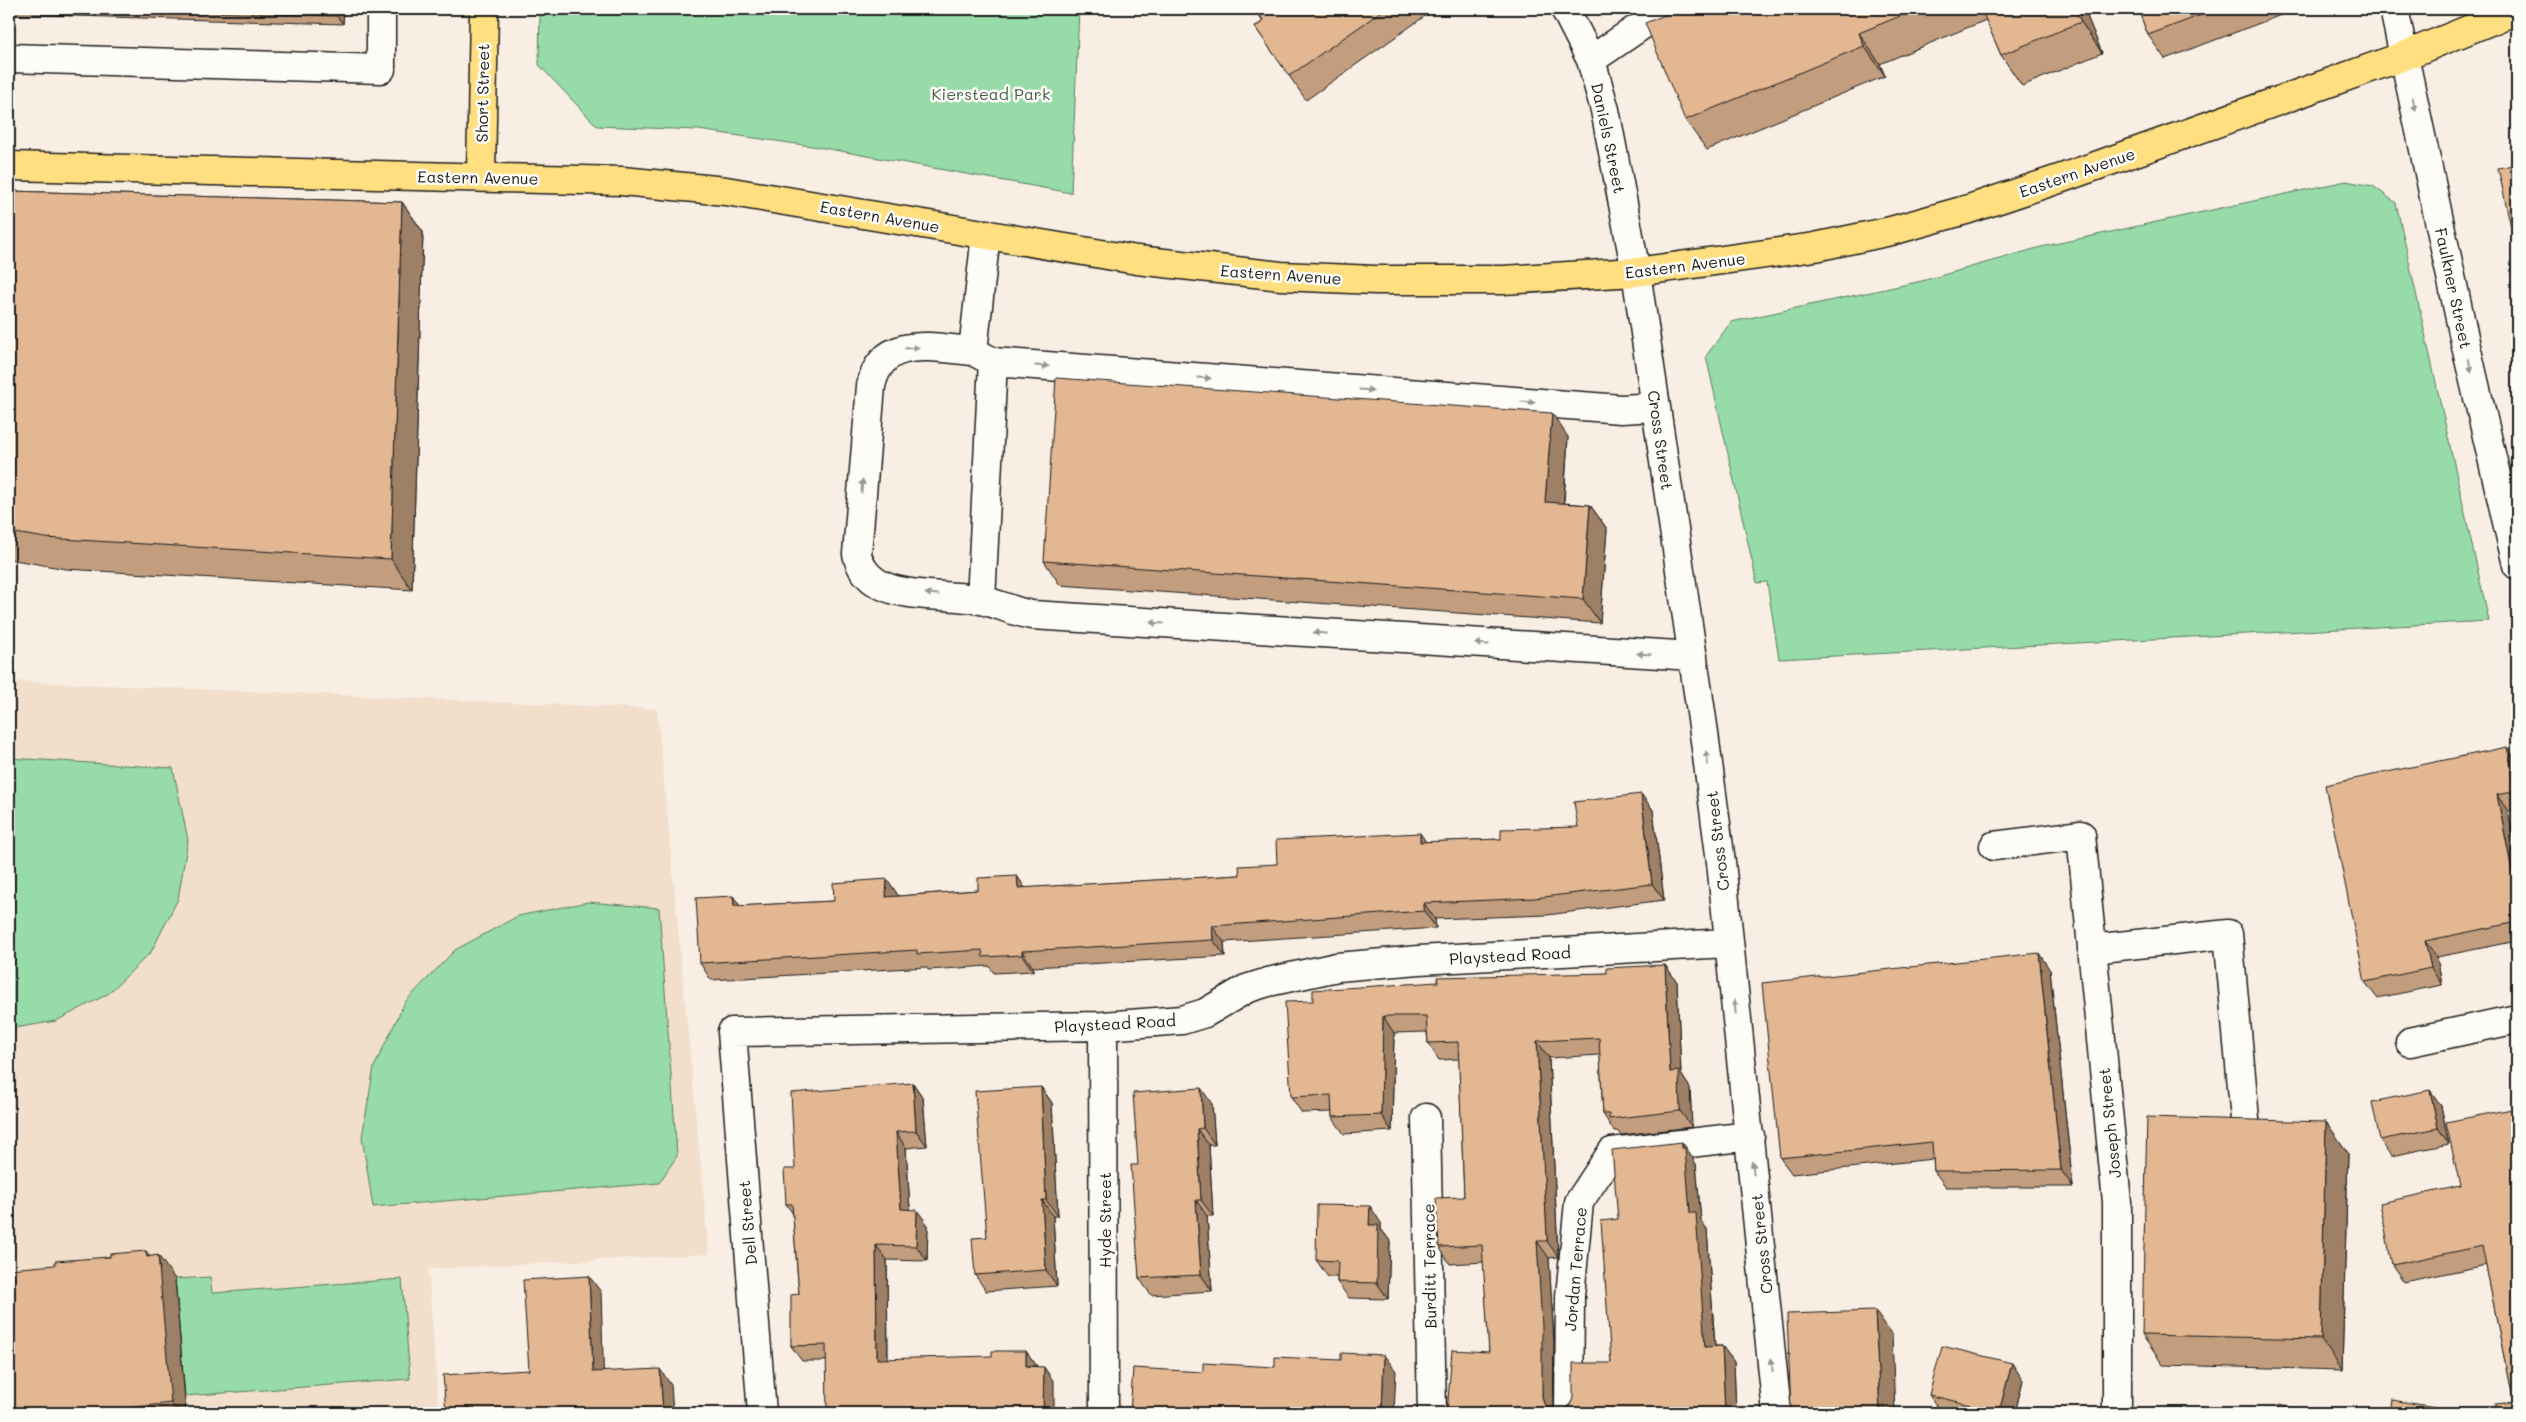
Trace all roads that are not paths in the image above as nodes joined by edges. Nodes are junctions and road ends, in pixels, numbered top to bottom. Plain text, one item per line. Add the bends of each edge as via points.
1 (381, 9) edge
2 (484, 9) edge
3 (1565, 9) edge
4 (1666, 9) edge
5 (2394, 9) edge
6 (2517, 10) edge
7 (2404, 56) junction
8 (9, 58) edge
9 (1591, 60) junction
10 (9, 166) edge
11 (481, 176) junction
12 (986, 234) junction
13 (1636, 272) junction
14 (983, 356) junction
15 (1656, 407) junction
16 (2517, 565) edge
17 (981, 600) junction
18 (1693, 656) junction
19 (1994, 846) dead end
20 (1728, 943) junction
21 (2092, 949) junction
22 (2517, 1020) edge
23 (1103, 1026) junction
24 (732, 1032) joint
25 (2410, 1042) dead end
26 (1426, 1118) dead end
27 (2246, 1130) edge
28 (1750, 1136) junction
29 (762, 1413) edge
30 (1104, 1413) edge
31 (1432, 1413) edge
32 (1569, 1413) edge
33 (1777, 1413) edge
34 (2116, 1413) edge

1 - 8 street via 381,69
2 - 11 main road, Short Street
3 - 9 street, Daniels Street
4 - 9 street
5 - 7 street, Faulkner Street
6 - 7 main road, Eastern Avenue
7 - 13 main road, Eastern Avenue via 2065,177 1891,231 1806,249
7 -> 16 street, Faulkner Street
9 - 13 street, Daniels Street via 1605,110
10 - 11 main road, Eastern Avenue
11 - 12 main road, Eastern Avenue via 622,181 726,191
12 - 13 main road, Eastern Avenue via 1137,260 1281,276 1503,280
12 - 14 street
13 - 15 street, Cross Street
14 -> 15 street via 1621,409
14 - 17 street
17 -> 14 street via 886,589 866,576 856,554 875,370 885,357 908,348
15 - 18 street, Cross Street
18 -> 17 street via 1032,615
20 -> 18 street, Cross Street
19 - 21 street, Joseph Street via 2081,834
20 - 23 street, Playstead Road via 1337,967 1268,982 1246,990 1205,1013 1182,1020
28 -> 20 street, Cross Street
21 - 27 street via 2228,934
21 - 34 street, Joseph Street via 2117,1202
22 - 25 street
23 - 24 street, Playstead Road
23 - 30 street, Hyde Street
24 - 29 street, Dell Street
26 - 31 street, Burditt Terrace
28 - 32 street, Jordan Terrace via 1612,1152 1593,1180 1579,1202 1570,1296
33 -> 28 street, Cross Street

